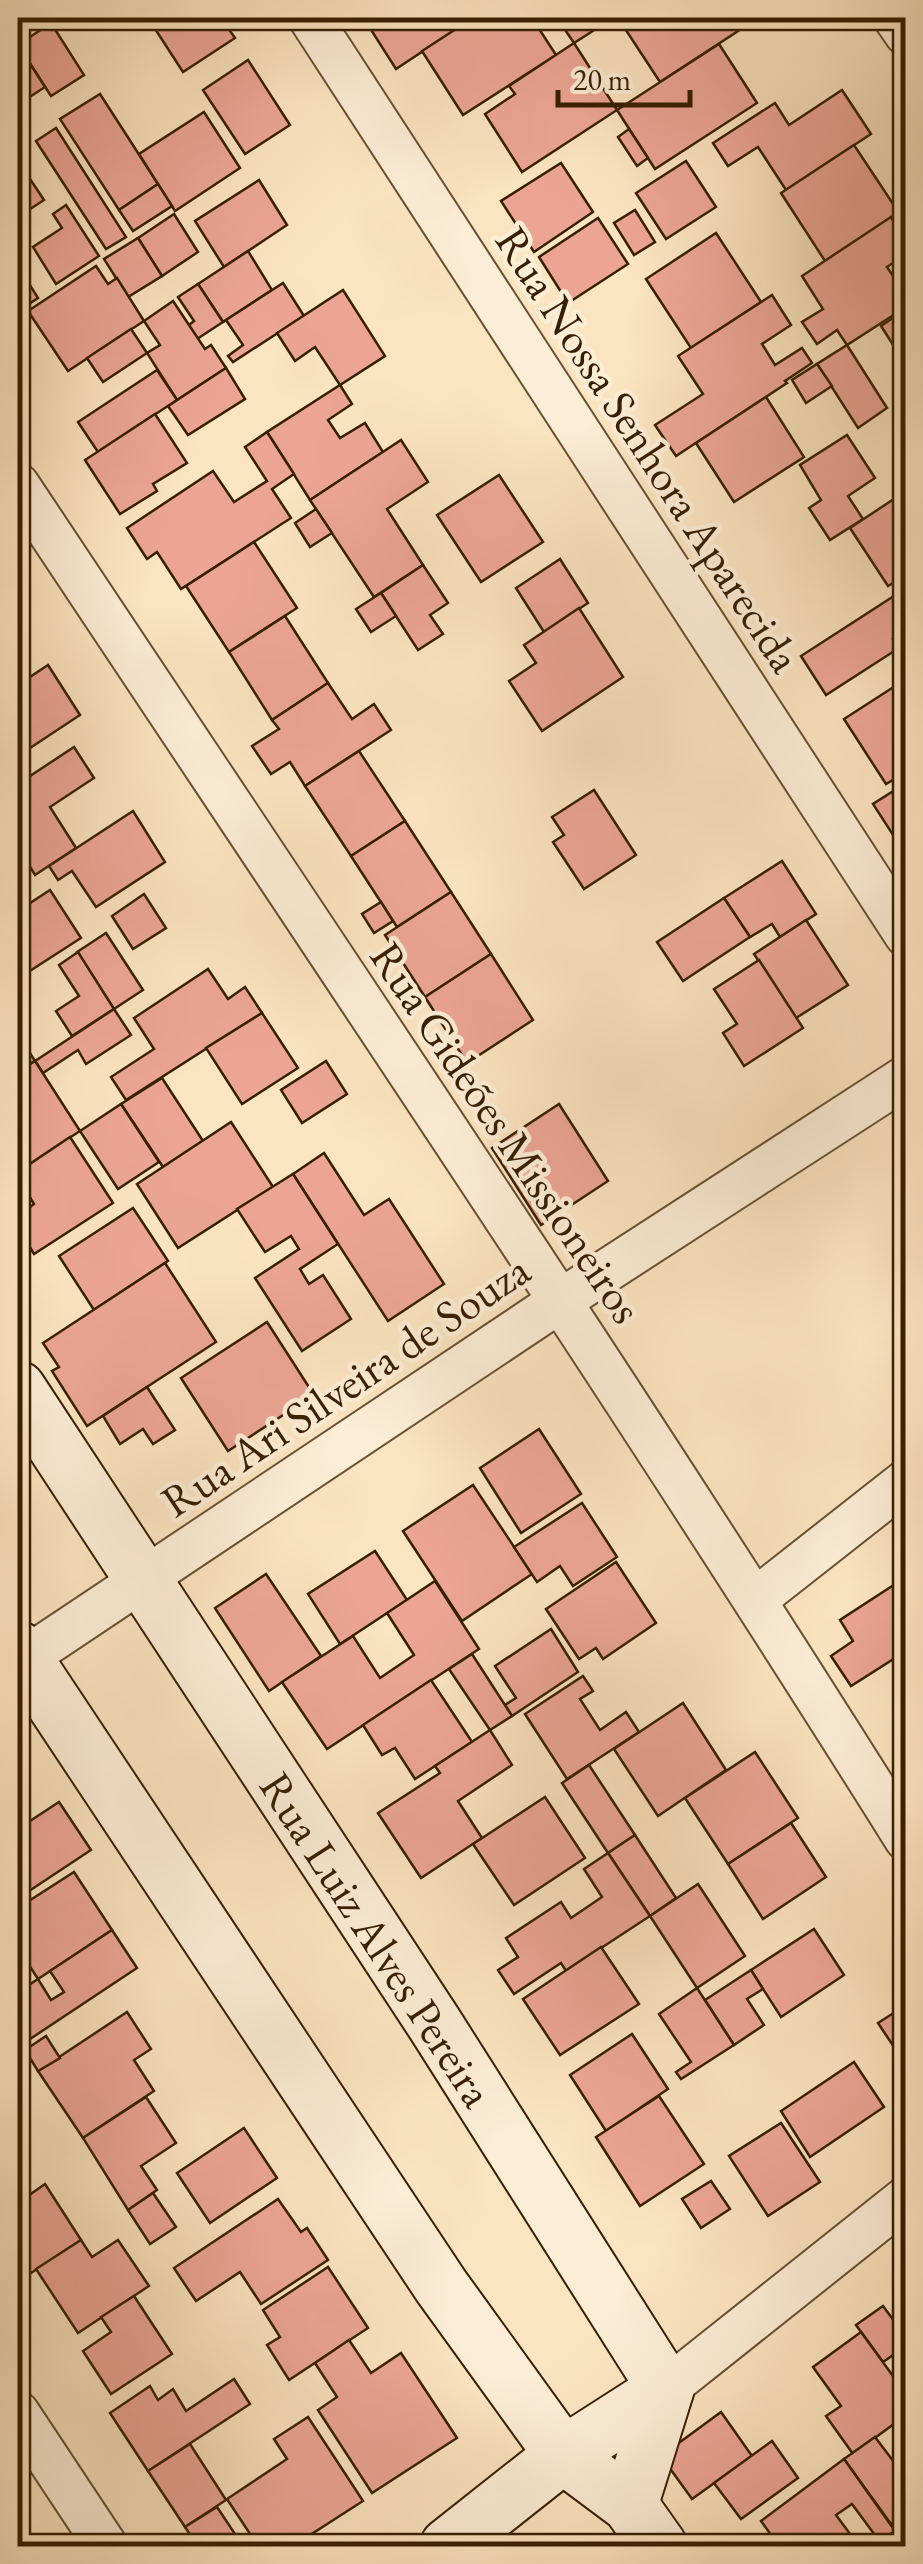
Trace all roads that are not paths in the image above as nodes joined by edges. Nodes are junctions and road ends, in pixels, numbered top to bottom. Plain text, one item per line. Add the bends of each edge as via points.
1 (310, 18) edge
2 (895, 18) edge
3 (906, 34) edge
4 (18, 485) edge
5 (906, 936) edge
6 (906, 1077) edge
7 (560, 1301) junction
8 (18, 1389) edge
9 (906, 1481) edge
10 (142, 1580) junction
11 (756, 1599) junction
12 (20, 1657) edge
13 (906, 1839) edge
14 (906, 2198) edge
15 (666, 2389) junction
16 (18, 2413) edge
17 (563, 2455) junction
18 (644, 2526) edge
19 (106, 2546) edge
20 (448, 2546) edge

1 - 5 street, Rua Nossa Senhora Aparecida
2 - 3 street
4 - 7 street, Rua Gideões Missioneiros
6 - 7 street, Rua Ari Silveira de Souza
7 - 10 street, Rua Ari Silveira de Souza
7 - 11 street, Rua Gideões Missioneiros
8 - 10 street, Rua Luiz Alves Pereira
9 - 11 street
10 - 12 street, Rua Ari Silveira de Souza
10 - 15 street, Rua Luiz Alves Pereira
11 - 13 street, Rua Gideões Missioneiros
12 - 17 street via 441,2286
14 - 15 street
15 - 17 street
15 - 18 street
16 - 19 street
17 - 18 street
17 - 20 street

